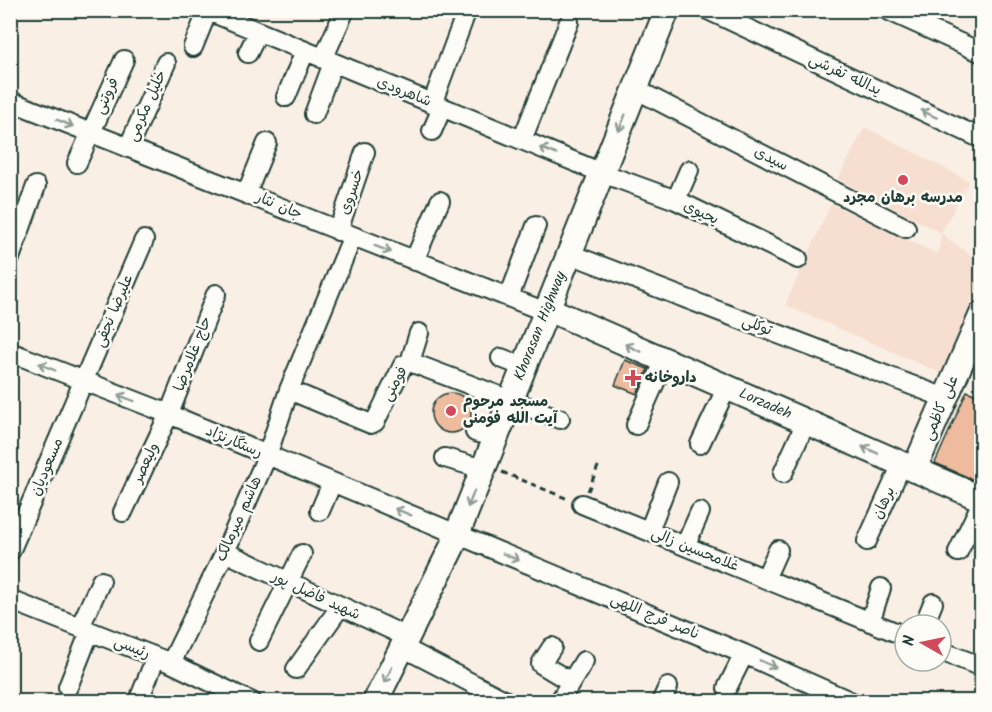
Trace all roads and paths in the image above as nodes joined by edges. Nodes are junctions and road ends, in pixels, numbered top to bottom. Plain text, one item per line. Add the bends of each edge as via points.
1 (345, 10) edge
2 (467, 10) edge
3 (667, 10) edge
4 (708, 10) edge
5 (887, 10) edge
6 (207, 11) edge
7 (568, 22) dead end
8 (258, 32) junction
9 (193, 47) dead end
10 (305, 51) junction
11 (981, 52) edge
12 (248, 53) dead end
13 (124, 60) dead end
14 (328, 61) junction
15 (166, 63) dead end
16 (636, 89) junction
17 (286, 97) dead end
18 (10, 102) edge
19 (437, 106) junction
20 (314, 114) dead end
21 (432, 131) dead end
22 (90, 133) junction
23 (981, 138) edge
24 (522, 141) junction
25 (267, 143) dead end
26 (128, 148) junction
27 (365, 152) dead end
28 (77, 164) dead end
29 (689, 170) dead end
30 (602, 174) junction
31 (36, 186) dead end
32 (247, 192) junction
33 (440, 201) dead end
34 (676, 201) junction
35 (536, 226) dead end
36 (906, 228) dead end
37 (345, 234) junction
38 (144, 240) dead end
39 (570, 254) junction
40 (10, 258) edge
41 (798, 258) dead end
42 (414, 261) junction
43 (216, 294) dead end
44 (509, 297) junction
45 (547, 310) junction
46 (981, 314) edge
47 (419, 333) dead end
48 (10, 352) edge
49 (501, 358) dead end
50 (410, 362) junction
51 (664, 362) junction
52 (524, 366) junction
53 (83, 382) junction
54 (727, 387) junction
55 (289, 390) junction
56 (945, 398) junction
57 (512, 400) junction
58 (169, 414) junction
59 (560, 418) dead end
60 (806, 422) junction
61 (636, 425) dead end
62 (700, 444) dead end
63 (267, 456) junction
64 (446, 458) dead end
65 (599, 464) dead end
66 (484, 467) junction
67 (908, 467) junction
68 (783, 473) dead end
69 (668, 482) dead end
70 (332, 483) junction
71 (981, 501) edge
72 (582, 504) junction
73 (320, 511) dead end
74 (123, 512) dead end
75 (700, 512) dead end
76 (649, 531) junction
77 (457, 534) junction
78 (867, 541) dead end
79 (685, 546) junction
80 (778, 550) dead end
81 (10, 552) edge
82 (225, 552) junction
83 (958, 552) dead end
84 (302, 554) dead end
85 (765, 579) junction
86 (101, 581) dead end
87 (286, 583) junction
88 (881, 588) dead end
89 (10, 600) edge
90 (933, 603) dead end
91 (340, 607) junction
92 (929, 613) edge
93 (870, 622) junction
94 (85, 629) junction
95 (893, 631) edge
96 (259, 641) dead end
97 (404, 642) junction
98 (552, 647) dead end
99 (744, 654) junction
100 (953, 656) edge
101 (163, 660) junction
102 (584, 661) dead end
103 (981, 667) edge
104 (296, 669) dead end
105 (571, 682) junction
106 (68, 687) dead end
107 (727, 688) dead end
108 (820, 695) edge
109 (138, 702) edge
110 (252, 702) edge
111 (375, 702) edge
112 (508, 702) edge
113 (559, 702) edge
114 (852, 702) edge

1 - 14 street
2 - 19 street
3 - 16 main road, Khorasan Highway
23 -> 4 street, یدالله تفرشی
5 - 11 street
6 - 8 street, شاهرودی
6 - 9 street
7 - 24 street
8 - 10 street, شاهرودی
8 - 12 street
10 - 14 street, شاهرودی
10 - 17 street
13 - 22 street, فروتنی
14 - 19 street, شاهرودی
14 - 20 street
15 - 26 street, خلیل مکرمی
16 -> 30 main road, Khorasan Highway
16 - 36 street, سیدی
18 -> 22 street, جان نثار
19 - 21 street
19 - 24 street, شاهرودی
22 - 26 street, جان نثار
22 - 28 street, فروتنی
30 -> 24 street, شاهرودی
25 - 32 street
26 - 32 street, جان نثار
27 - 37 street, خسروی
29 - 34 street
30 - 34 street, یحیوی
30 - 39 main road, Khorasan Highway
31 - 40 street
32 - 37 street, جان نثار
33 - 42 street
34 - 41 street, یحیوی
35 - 44 street
37 -> 42 street, جان نثار
37 - 55 street, هاشم میرمالک
38 - 53 street, علیرضا نجفی
39 - 45 main road, Khorasan Highway
39 - 56 street, توکلی
42 - 44 street, جان نثار
43 - 58 street, حاج غلامرضا
44 - 45 street, جان نثار
51 -> 45 main road, Lorzadeh
45 - 52 main road, Khorasan Highway
46 - 56 main road, علی کاظمی
47 - 50 street
53 -> 48 street, رستگارنژاد
49 - 52 street
50 - 55 street, فومنی via 403,365 371,424
50 - 57 street, فومنی
51 - 54 main road, Lorzadeh
51 - 61 street
52 - 57 main road, Khorasan Highway
58 -> 53 street, رستگارنژاد
53 - 81 street, مسعودیان
54 - 60 main road, Lorzadeh
54 - 62 street
55 - 63 street, هاشم میرمالک
56 - 67 main road, علی کاظمی
57 - 59 street, فومنی
57 - 66 main road, Khorasan Highway via 485,435
58 - 63 street, رستگارنژاد
58 - 74 street, ولیعصر
67 -> 60 main road, Lorzadeh
60 - 68 street
63 - 70 street, رستگارنژاد
63 - 82 street, هاشم میرمالک
64 - 66 street
65 - 72 path
66 - 72 path
66 -> 77 main road, Khorasan Highway
67 - 71 main road, Lorzadeh
67 - 78 street, برهان
69 - 76 street
70 - 73 street
77 -> 70 street, رستگارنژاد
71 - 83 street
72 - 76 street, غلامحسین زالی
75 - 79 street
76 - 79 street, غلامحسین زالی
77 - 97 main road, Khorasan Highway
77 -> 99 street, ناصر فرج اللهی
79 - 85 street, غلامحسین زالی
80 - 85 street
82 - 87 street, شهید فاضل پور
82 - 101 street, هاشم میرمالک
84 - 87 street
85 - 93 street, غلامحسین زالی
86 - 94 street
87 - 91 street, شهید فاضل پور
87 - 96 street
88 - 93 street
89 - 94 street, رئیسی
90 - 92 street
91 - 97 street, شهید فاضل پور
91 - 104 street
93 - 95 street, غلامحسین زالی
94 - 101 street, رئیسی
94 - 106 street
97 -> 111 main road, Khorasan Highway
97 - 112 street, شهید فاضل پور
98 - 105 street via 542,664
99 - 107 street
99 -> 108 street, ناصر فرج اللهی
100 - 103 street
101 - 109 street, هاشم میرمالک
101 - 110 street, رئیسی
102 - 105 street
105 - 113 street
108 - 114 street, ناصر فرج اللهی

